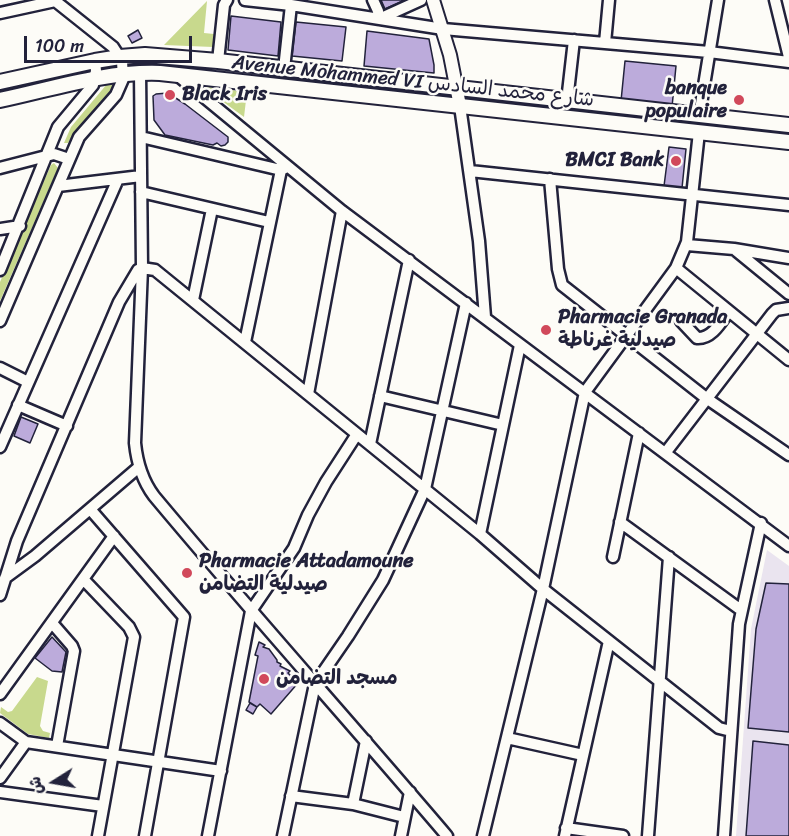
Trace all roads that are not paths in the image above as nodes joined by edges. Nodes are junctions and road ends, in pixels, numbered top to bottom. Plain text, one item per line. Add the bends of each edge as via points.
1 (55, 0) edge
2 (227, 0) edge
3 (244, 0) edge
4 (373, 0) edge
5 (422, 0) edge
6 (433, 0) edge
7 (609, 0) edge
8 (718, 0) edge
9 (766, 0) edge
10 (776, 0) edge
11 (291, 5) junction
12 (0, 13) edge
13 (379, 19) junction
14 (443, 29) junction
15 (574, 40) junction
16 (605, 43) junction
17 (709, 52) junction
18 (120, 57) junction
19 (789, 57) edge
20 (95, 61) junction
21 (218, 61) junction
22 (789, 62) edge
23 (284, 69) junction
24 (140, 72) junction
25 (124, 73) junction
26 (177, 75) junction
27 (95, 79) junction
28 (0, 82) edge
29 (458, 88) junction
30 (0, 100) edge
31 (567, 101) junction
32 (460, 106) junction
33 (699, 116) junction
34 (789, 125) edge
35 (699, 132) junction
36 (141, 137) junction
37 (789, 142) edge
38 (45, 156) junction
39 (69, 159) junction
40 (0, 168) edge
41 (284, 168) junction
42 (470, 171) junction
43 (141, 176) junction
44 (118, 179) junction
45 (550, 179) junction
46 (58, 186) junction
47 (141, 192) junction
48 (693, 194) junction
49 (789, 204) edge
50 (212, 209) junction
51 (342, 211) junction
52 (269, 222) junction
53 (20, 226) junction
54 (0, 230) edge
55 (687, 245) junction
56 (734, 249) junction
57 (789, 258) edge
58 (409, 260) junction
59 (142, 268) junction
60 (676, 268) junction
61 (0, 270) edge
62 (789, 294) edge
63 (193, 300) junction
64 (466, 303) junction
65 (789, 308) edge
66 (729, 311) junction
67 (485, 317) junction
68 (0, 321) edge
69 (681, 321) dead end
70 (757, 334) junction
71 (626, 335) junction
72 (245, 342) junction
73 (520, 345) junction
74 (789, 360) edge
75 (0, 368) edge
76 (28, 382) junction
77 (585, 392) junction
78 (308, 394) junction
79 (380, 396) junction
80 (706, 398) junction
81 (18, 405) junction
82 (442, 410) junction
83 (503, 425) junction
84 (67, 426) junction
85 (639, 433) junction
86 (357, 434) junction
87 (370, 444) junction
88 (0, 447) edge
89 (666, 452) junction
90 (789, 455) edge
91 (139, 467) junction
92 (425, 489) junction
93 (90, 509) junction
94 (620, 522) junction
95 (761, 523) junction
96 (480, 534) junction
97 (114, 536) junction
98 (789, 546) edge
99 (613, 557) dead end
100 (669, 557) junction
101 (3, 579) edge
102 (84, 580) junction
103 (543, 589) junction
104 (0, 595) edge
105 (741, 610) junction
106 (251, 611) junction
107 (52, 623) junction
108 (609, 641) junction
109 (659, 681) junction
110 (315, 684) junction
111 (0, 694) edge
112 (0, 723) edge
113 (731, 731) junction
114 (507, 738) junction
115 (366, 741) junction
116 (26, 742) junction
117 (57, 746) junction
118 (112, 754) junction
119 (583, 755) junction
120 (158, 761) junction
121 (221, 771) junction
122 (0, 778) edge
123 (0, 792) edge
124 (410, 792) junction
125 (291, 796) junction
126 (353, 804) junction
127 (103, 806) junction
128 (404, 817) junction
129 (565, 832) edge
130 (98, 836) edge
131 (145, 836) edge
132 (208, 836) edge
133 (283, 836) edge
134 (401, 836) edge
135 (447, 836) edge
136 (483, 836) edge
137 (623, 836) edge
138 (648, 836) edge
139 (724, 836) edge

1 - 12 street
1 - 18 street
2 - 21 street
3 - 11 street
4 - 13 street
5 - 13 street
6 - 14 street
7 - 16 street
8 - 17 street
9 - 10 street
10 - 19 street
11 - 13 street
11 - 23 street
13 - 14 street
14 - 15 street
14 - 29 street
15 - 16 street
15 - 31 street
16 - 17 street
17 - 22 street
17 - 33 street
18 - 20 main road, Avenue Mohammed VI شارع محمد السادس
18 - 21 main road, Avenue Mohammed VI شارع محمد السادس via 145,55
18 - 25 street
20 - 27 street
20 - 28 main road, Avenue Mohammed VI شارع محمد السادس
21 - 23 main road, Avenue Mohammed VI شارع محمد السادس
23 - 29 main road, Avenue Mohammed VI شارع محمد السادس
24 - 25 main road, Avenue Mohammed VI شارع محمد السادس
24 - 26 main road, Avenue Mohammed VI شارع محمد السادس
24 - 36 street
25 - 27 main road, Avenue Mohammed VI شارع محمد السادس
25 - 39 street via 119,90 79,137
26 - 32 main road, Avenue Mohammed VI شارع محمد السادس
26 - 41 street
27 - 30 main road, Avenue Mohammed VI شارع محمد السادس
27 - 38 street via 58,127
29 - 31 main road, Avenue Mohammed VI شارع محمد السادس
29 - 32 street
31 - 33 main road, Avenue Mohammed VI شارع محمد السادس
32 - 35 main road, Avenue Mohammed VI شارع محمد السادس
32 - 42 street
33 - 34 main road, Avenue Mohammed VI شارع محمد السادس
35 - 37 main road, Avenue Mohammed VI شارع محمد السادس
35 - 48 street
36 - 41 street
36 - 43 street
38 - 39 street
38 - 40 street
38 - 53 street
39 - 46 street
41 - 51 street
41 - 52 street
42 - 45 street
42 - 67 street
43 - 44 street
43 - 47 street
44 - 46 street
44 - 76 street
45 - 48 street
45 - 71 street via 562,285
46 - 68 street
47 - 50 street
47 - 59 street
48 - 49 street
48 - 55 street
50 - 52 street
50 - 63 street
51 - 58 street
51 - 78 street
52 - 72 street
53 - 54 street
53 - 61 street
55 - 56 street
55 - 60 street
56 - 57 street
56 - 62 street
58 - 64 street
58 - 79 street
59 - 63 street via 155,270
59 - 84 street via 120,302
59 - 91 street via 135,443
60 - 66 street
60 - 71 street
63 - 72 street
64 - 67 street
64 - 82 street
65 - 70 street via 776,310
66 - 69 street via 704,338 697,338
66 - 70 street
67 - 73 street
70 - 74 street
70 - 80 street
71 - 77 street
71 - 80 street
72 - 78 street
73 - 77 street
73 - 83 street
75 - 76 street
76 - 81 street
77 - 85 street
77 - 103 street
78 - 86 street
79 - 82 street
79 - 87 street
80 - 89 street
80 - 90 street
81 - 84 street
81 - 88 street
82 - 83 street
82 - 92 street
83 - 96 street
84 - 101 street
85 - 89 street
85 - 94 street
86 - 87 street
86 - 106 street via 326,482 294,548
87 - 92 street
89 - 95 street
91 - 93 street
91 - 106 street via 154,496
92 - 96 street
92 - 110 street via 383,579
93 - 97 street
93 - 101 street
94 - 99 street
94 - 100 street
95 - 98 street
95 - 105 street
96 - 103 street
97 - 102 street
97 - 120 street via 184,617
100 - 105 street
100 - 109 street
101 - 104 street
102 - 107 street
102 - 118 street via 134,637
103 - 108 street
103 - 114 street
105 - 113 street
106 - 110 street
106 - 121 street
107 - 111 street
107 - 117 street via 74,651
108 - 109 street
108 - 119 street
109 - 113 street via 719,728
109 - 138 street
110 - 115 street
110 - 125 street
112 - 116 street
113 - 139 street
114 - 119 street
114 - 136 street
115 - 124 street
115 - 126 street
116 - 117 street
116 - 122 street
117 - 118 street
118 - 120 street
118 - 127 street
119 - 129 street
120 - 121 street
120 - 131 street
121 - 132 street
123 - 127 street
124 - 128 street
124 - 135 street
125 - 126 street
125 - 133 street
126 - 128 street
127 - 130 street
128 - 134 street
129 - 137 street

